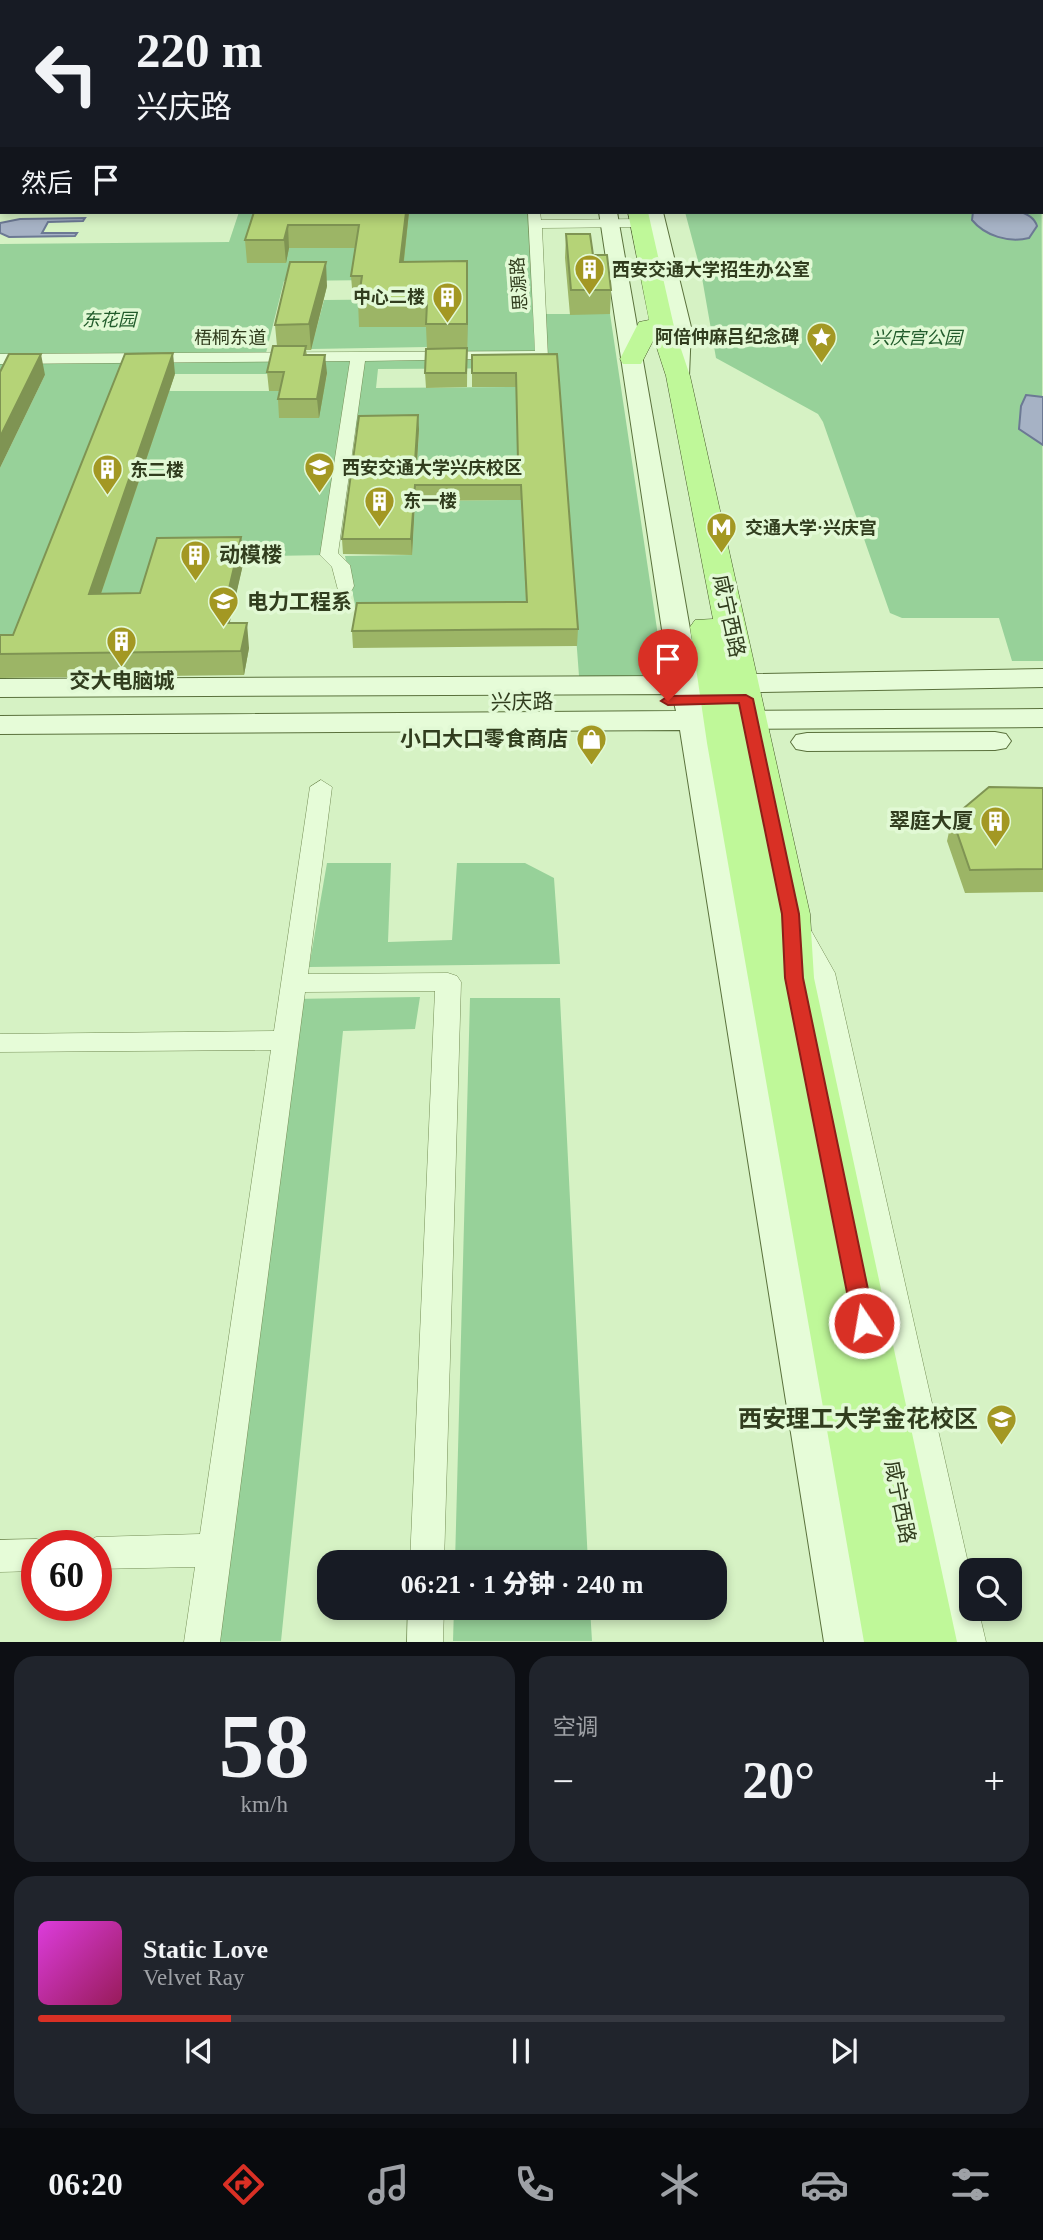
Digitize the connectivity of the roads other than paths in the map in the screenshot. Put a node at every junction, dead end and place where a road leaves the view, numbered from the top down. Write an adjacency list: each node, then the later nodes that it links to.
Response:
1 (629, 216): 2 (street); 3 (main road, 咸宁西路); 7 (street); 13 (main road, 咸宁西路)
2 (534, 218): 4 (street, 思源路)
3 (647, 327): 7 (main road); 13 (main road, 咸宁西路)
4 (543, 355): 5 (street, 梧桐东道)
5 (358, 356): 6 (street, 梧桐东道); 8 (street)
6 (0, 359)
7 (632, 359): 13 (street)
8 (345, 586)
9 (1043, 678): 13 (street)
10 (0, 688): 13 (street)
11 (1043, 696): 13 (street, 兴庆路)
12 (0, 706): 13 (street, 兴庆路)
13 (720, 712): 14 (street, 兴庆路); 15 (street, 兴庆路); 16 (street); 17 (street); 19 (main road, 咸宁西路); 31 (street); 32 (main road, 咸宁西路)
14 (1043, 718)
15 (0, 725)
16 (1043, 741)
17 (0, 746)
18 (321, 788): 20 (street)
19 (790, 914): 33 (main road, 咸宁西路); 34 (street)
20 (294, 984): 21 (street); 24 (street)
21 (286, 1040): 22 (street); 23 (street)
22 (0, 1043)
23 (215, 1550): 25 (street); 29 (street)
24 (428, 1550)
25 (112, 1553)
26 (21, 1555): 27 (street)
27 (0, 1556)
28 (426, 1620): 30 (street)
29 (202, 1642)
30 (425, 1642)
31 (851, 1642)
32 (892, 1642)
33 (928, 1642)
34 (968, 1642)

